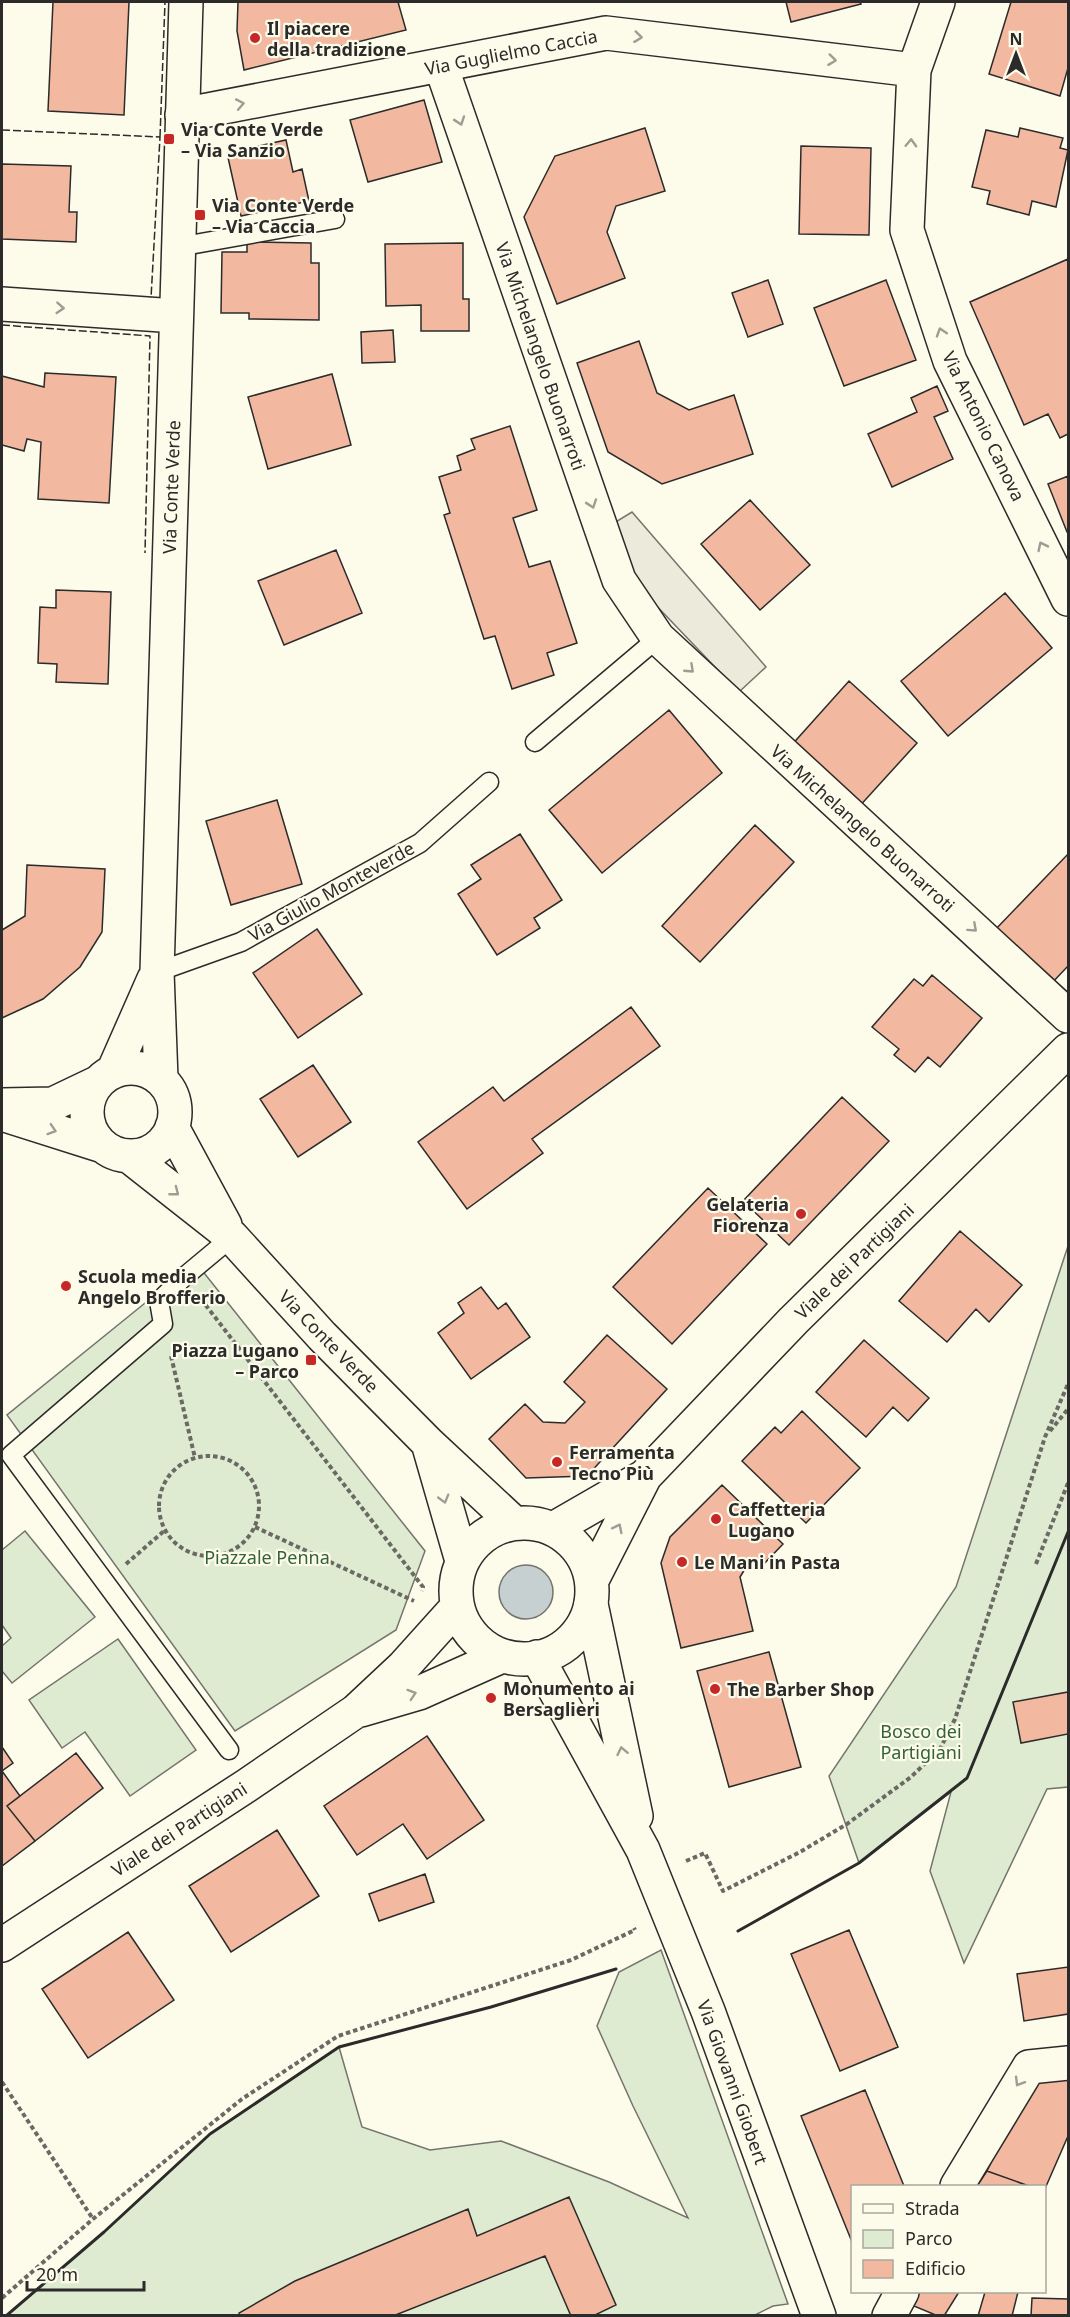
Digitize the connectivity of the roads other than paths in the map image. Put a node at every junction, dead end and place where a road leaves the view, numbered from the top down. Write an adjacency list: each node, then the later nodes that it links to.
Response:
1 (186, 2): 5 (street, Via Conte Verde)
2 (938, 2): 4 (street, Via Antonio Canova)
3 (441, 66): 4 (street, Via Guglielmo Caccia, one-way to 4); 5 (street, Via Guglielmo Caccia, one-way to 3); 11 (street, Via Michelangelo Buonarroti, one-way to 11)
4 (914, 70): 10 (street, Via Antonio Canova, one-way to 4)
5 (182, 115): 7 (street, Via Conte Verde)
6 (335, 219): 7 (lane)
7 (178, 247): 9 (street, Via Conte Verde)
8 (2, 304): 9 (street, one-way to 9)
9 (176, 316): 14 (street, Via Conte Verde)
10 (1068, 599)
11 (658, 638): 12 (lane); 15 (street, Via Michelangelo Buonarroti, one-way to 15)
12 (535, 741)
13 (489, 782): 14 (lane, Via Giulio Monteverde)
14 (157, 972): 17 (street, Via Conte Verde); 18 (street, Via Conte Verde)
15 (1068, 1016)
16 (1068, 1050): 25 (street, Viale dei Partigiani)
17 (105, 1077): 18 (street); 19 (street); 22 (street, Via Conte Verde)
18 (161, 1079): 21 (street, Via Conte Verde)
19 (2, 1105)
20 (2, 1114): 22 (street, one-way to 22)
21 (172, 1127): 22 (street); 23 (street, Via Conte Verde)
22 (116, 1151): 23 (street, Via Conte Verde, one-way to 23)
23 (232, 1237): 24 (street, Via Conte Verde); 34 (lane)
24 (428, 1443): 26 (street, Via Conte Verde); 28 (street, Via Conte Verde, one-way to 28)
25 (645, 1476): 27 (street, Viale dei Partigiani); 29 (street, Viale dei Partigiani, one-way to 25)
26 (514, 1523): 27 (street); 28 (street)
27 (553, 1529): 29 (street)
28 (462, 1561): 30 (street)
29 (592, 1592): 32 (street); 35 (street, Via Giovanni Giobert, one-way to 29)
30 (457, 1607): 31 (street); 33 (street, Viale dei Partigiani)
31 (502, 1656): 32 (street); 33 (street, Viale dei Partigiani, one-way to 31)
32 (537, 1658): 35 (street, Via Giovanni Giobert)
33 (356, 1711): 36 (street, Viale dei Partigiani)
34 (229, 1750)
35 (643, 1850): 40 (street, Via Giovanni Giobert)
36 (2, 1944)
37 (1068, 2063): 38 (street, one-way to 38)
38 (958, 2185)
39 (901, 2293): 41 (street)
40 (819, 2316)
41 (889, 2316)

